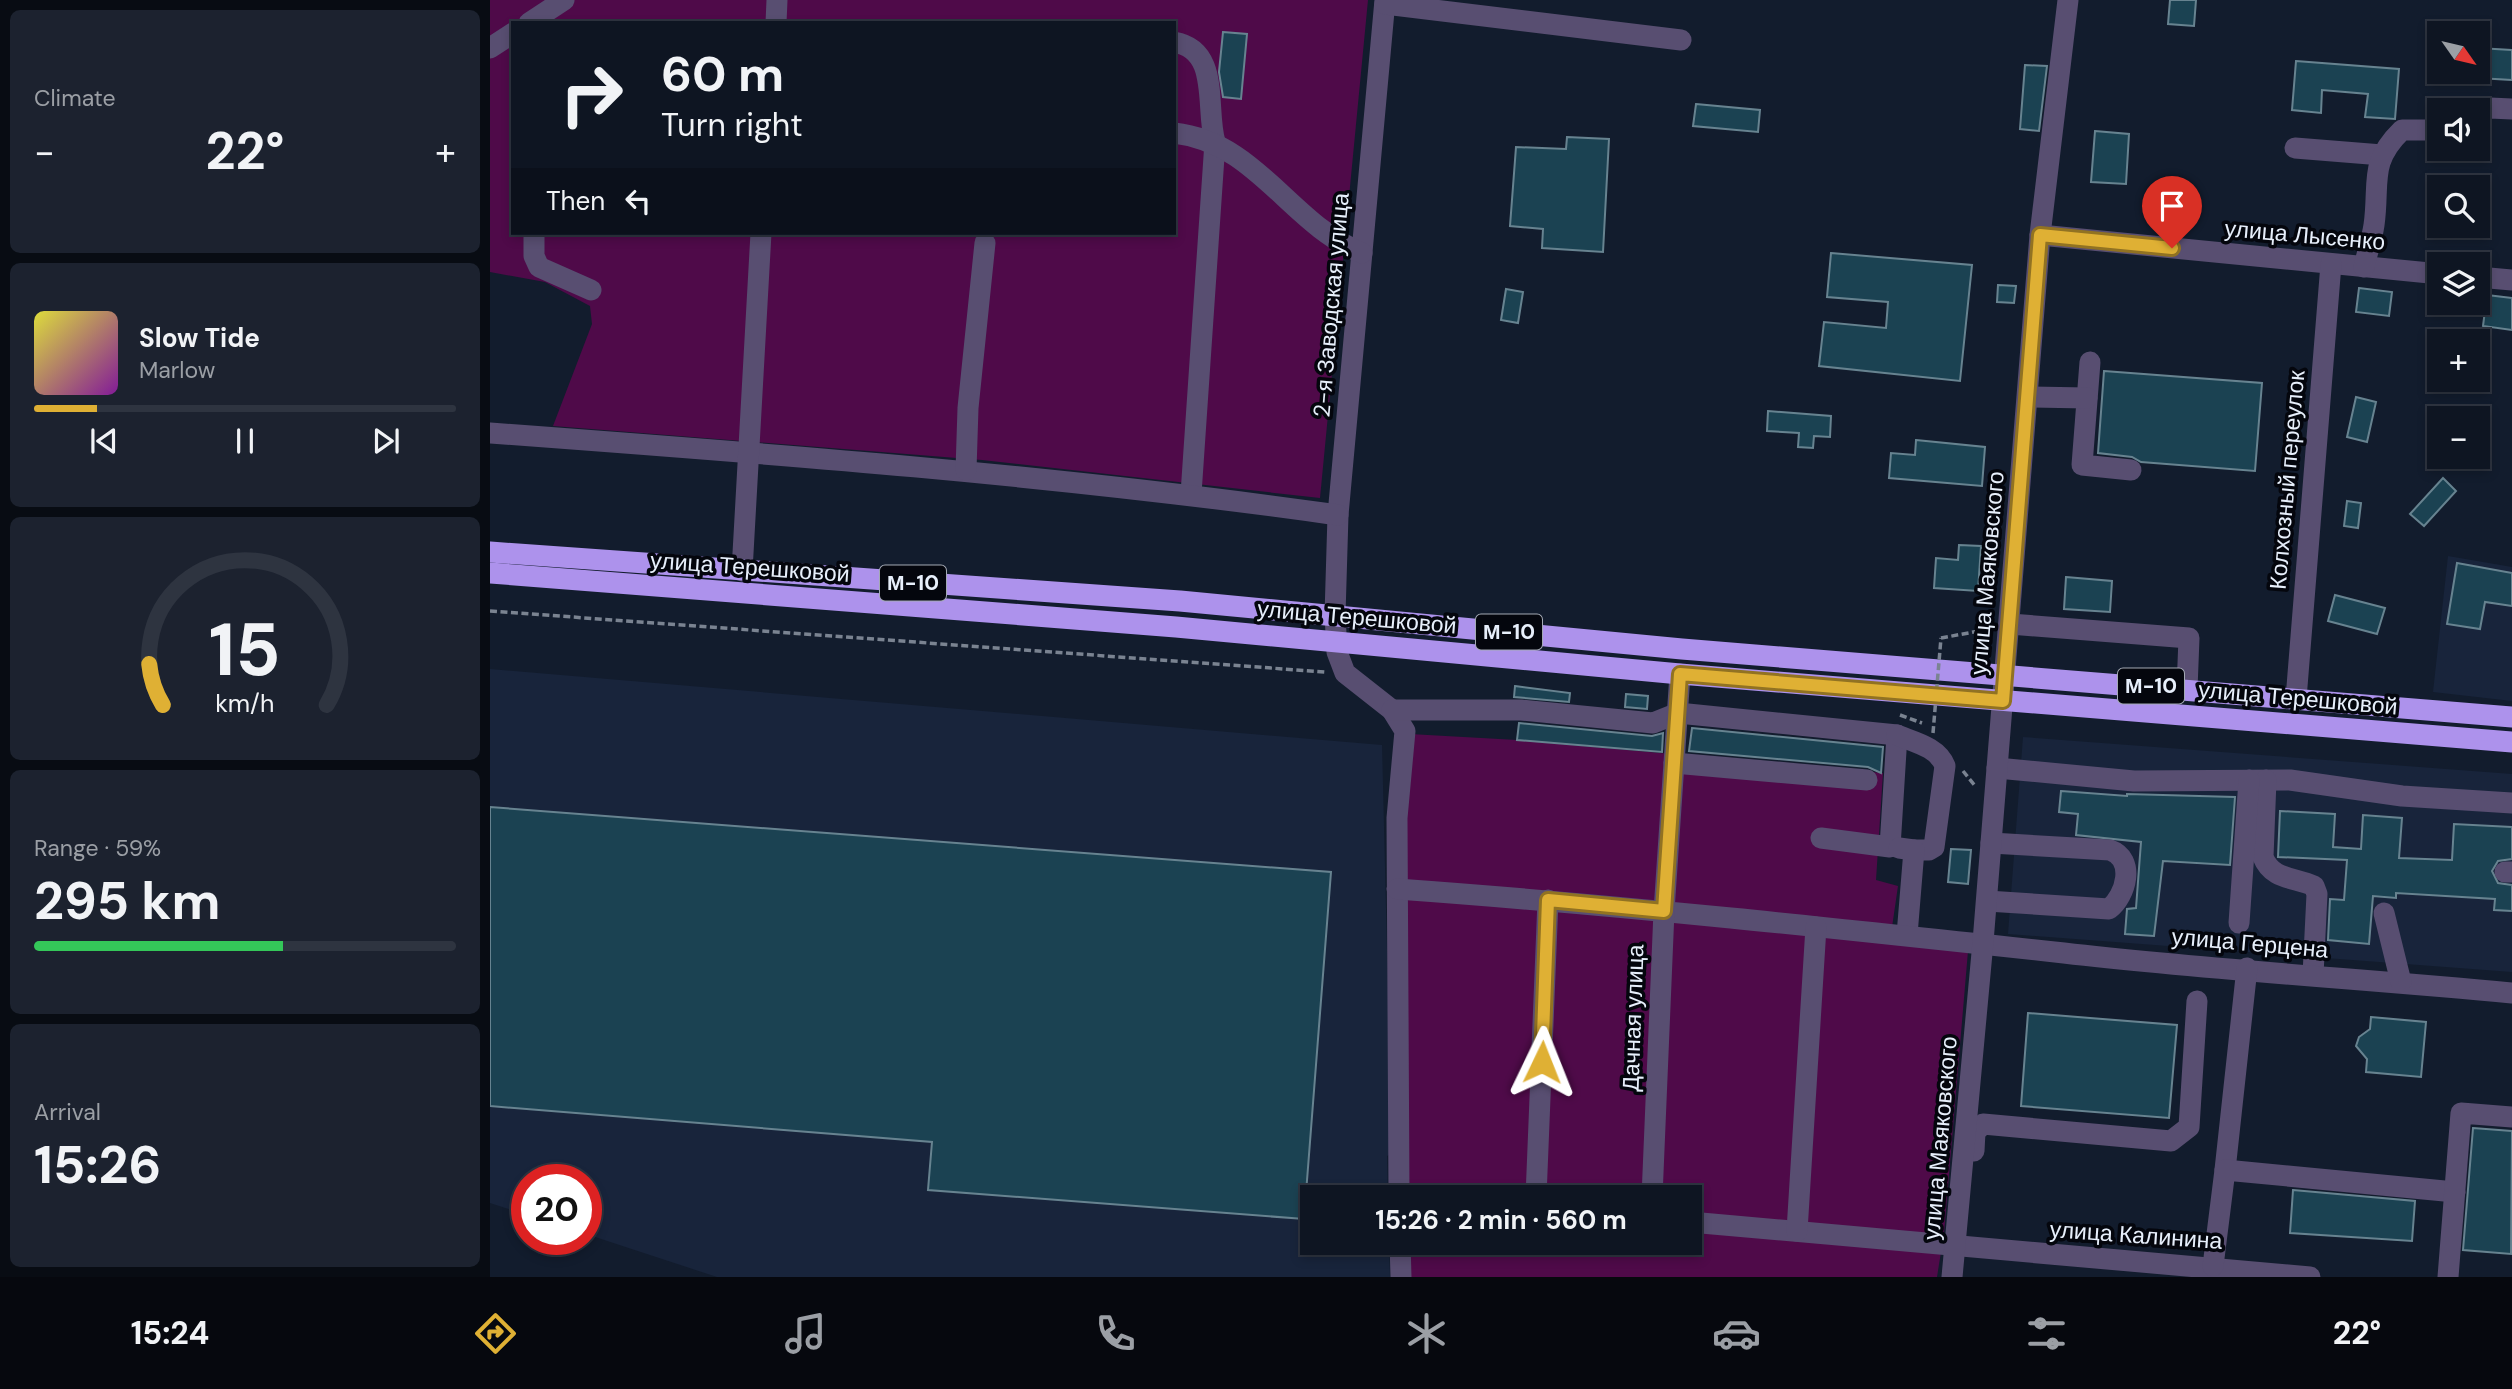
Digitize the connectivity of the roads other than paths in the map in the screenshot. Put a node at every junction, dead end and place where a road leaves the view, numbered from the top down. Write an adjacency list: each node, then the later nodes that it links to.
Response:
1 (564, 0): 5 (street)
2 (777, 0): 6 (street)
3 (2068, 0): 20 (street, улица Маяковского)
4 (1385, 2): 8 (street); 22 (street, 2-я Заводская улица)
5 (536, 21)
6 (775, 21)
7 (511, 34): 10 (street)
8 (1681, 40)
9 (1176, 43): 15 (street)
10 (490, 48)
11 (2490, 108): 12 (street)
12 (2512, 109)
13 (2427, 130): 17 (street)
14 (1176, 134): 15 (street)
15 (1215, 142): 22 (street); 36 (street)
16 (2295, 148): 17 (street)
17 (2382, 155): 24 (street)
18 (534, 235): 28 (street)
19 (761, 235): 33 (street)
20 (2040, 235): 23 (street, улица Лысенко); 30 (street, улица Маяковского)
21 (985, 243): 34 (street)
22 (1362, 253): 37 (street, 2-я Заводская улица)
23 (2331, 264): 24 (street, улица Лысенко); 47 (street, Колхозный переулок)
24 (2364, 267): 25 (street, улица Лысенко)
25 (2427, 273)
26 (2490, 278): 27 (street)
27 (2512, 280)
28 (591, 290)
29 (2090, 362): 31 (street)
30 (2028, 397): 31 (street); 42 (street, улица Маяковского)
31 (2087, 398): 35 (street)
32 (490, 433): 33 (street)
33 (747, 452): 34 (street); 39 (street)
34 (966, 470): 36 (street)
35 (2131, 470)
36 (1191, 494): 37 (street)
37 (1338, 516): 41 (street, 2-я Заводская улица)
38 (490, 552): 39 (highway, улица Терешковой / М-10)
39 (742, 571): 41 (highway, улица Терешковой / М-10)
40 (490, 573): 43 (highway, улица Терешковой / М-10)
41 (1335, 615): 43 (street, 2-я Заводская улица); 45 (highway, улица Терешковой / М-10)
42 (2010, 625): 45 (street, улица Маяковского); 46 (street)
43 (1337, 642): 44 (highway, улица Терешковой / М-10); 49 (street, 2-я Заводская улица)
44 (1680, 674): 48 (highway, улица Терешковой / М-10); 50 (street, Дачная улица)
45 (2006, 674): 46 (highway, улица Терешковой / М-10); 48 (street, улица Маяковского)
46 (2187, 689): 47 (highway, улица Терешковой / М-10)
47 (2296, 699): 51 (highway, улица Терешковой / М-10)
48 (2003, 701): 53 (highway, улица Терешковой / М-10); 55 (street, улица Маяковского)
49 (1392, 710): 50 (street); 63 (street)
50 (1678, 713): 52 (street); 54 (street, Дачная улица)
51 (2512, 717)
52 (1897, 735): 61 (street); 62 (street)
53 (2512, 742)
54 (1674, 763): 56 (street); 66 (street, Дачная улица)
55 (1997, 768): 57 (street); 60 (street, улица Маяковского)
56 (1867, 780)
57 (2258, 780): 58 (street); 68 (street); 73 (street)
58 (2512, 803)
59 (1821, 838): 61 (street)
60 (1991, 843): 65 (street, улица Маяковского); 65 (street)
61 (1890, 847): 62 (street)
62 (1914, 850): 70 (street)
63 (1397, 889): 64 (street, улица Герцена); 79 (street)
64 (1548, 900): 66 (street, улица Герцена); 80 (street)
65 (1987, 901): 71 (street, улица Маяковского)
66 (1664, 911): 69 (street, улица Герцена); 81 (street, Дачная улица)
67 (2384, 914): 74 (street)
68 (2239, 923)
69 (1816, 927): 70 (street, улица Герцена); 85 (street)
70 (1907, 935): 71 (street, улица Герцена)
71 (1983, 942): 72 (street, улица Герцена); 83 (street, улица Маяковского)
72 (2247, 968): 73 (street, улица Герцена); 78 (street)
73 (2313, 975): 74 (street, улица Герцена)
74 (2401, 982): 75 (street, улица Герцена)
75 (2512, 992)
76 (2197, 1001): 83 (street)
77 (2512, 1117): 82 (street)
78 (2225, 1170): 82 (street); 88 (street)
79 (1399, 1185)
80 (1536, 1185)
81 (1653, 1185)
82 (2455, 1192): 92 (street)
83 (1959, 1220): 86 (street, улица Маяковского)
84 (1702, 1223): 85 (street, улица Калинина)
85 (1797, 1231): 86 (street, улица Калинина)
86 (1957, 1248): 88 (street, улица Калинина); 90 (street, улица Маяковского)
87 (1400, 1255): 89 (street)
88 (2213, 1266): 91 (street, улица Калинина)
89 (1401, 1277)
90 (1952, 1277)
91 (2310, 1277)
92 (2448, 1277)

